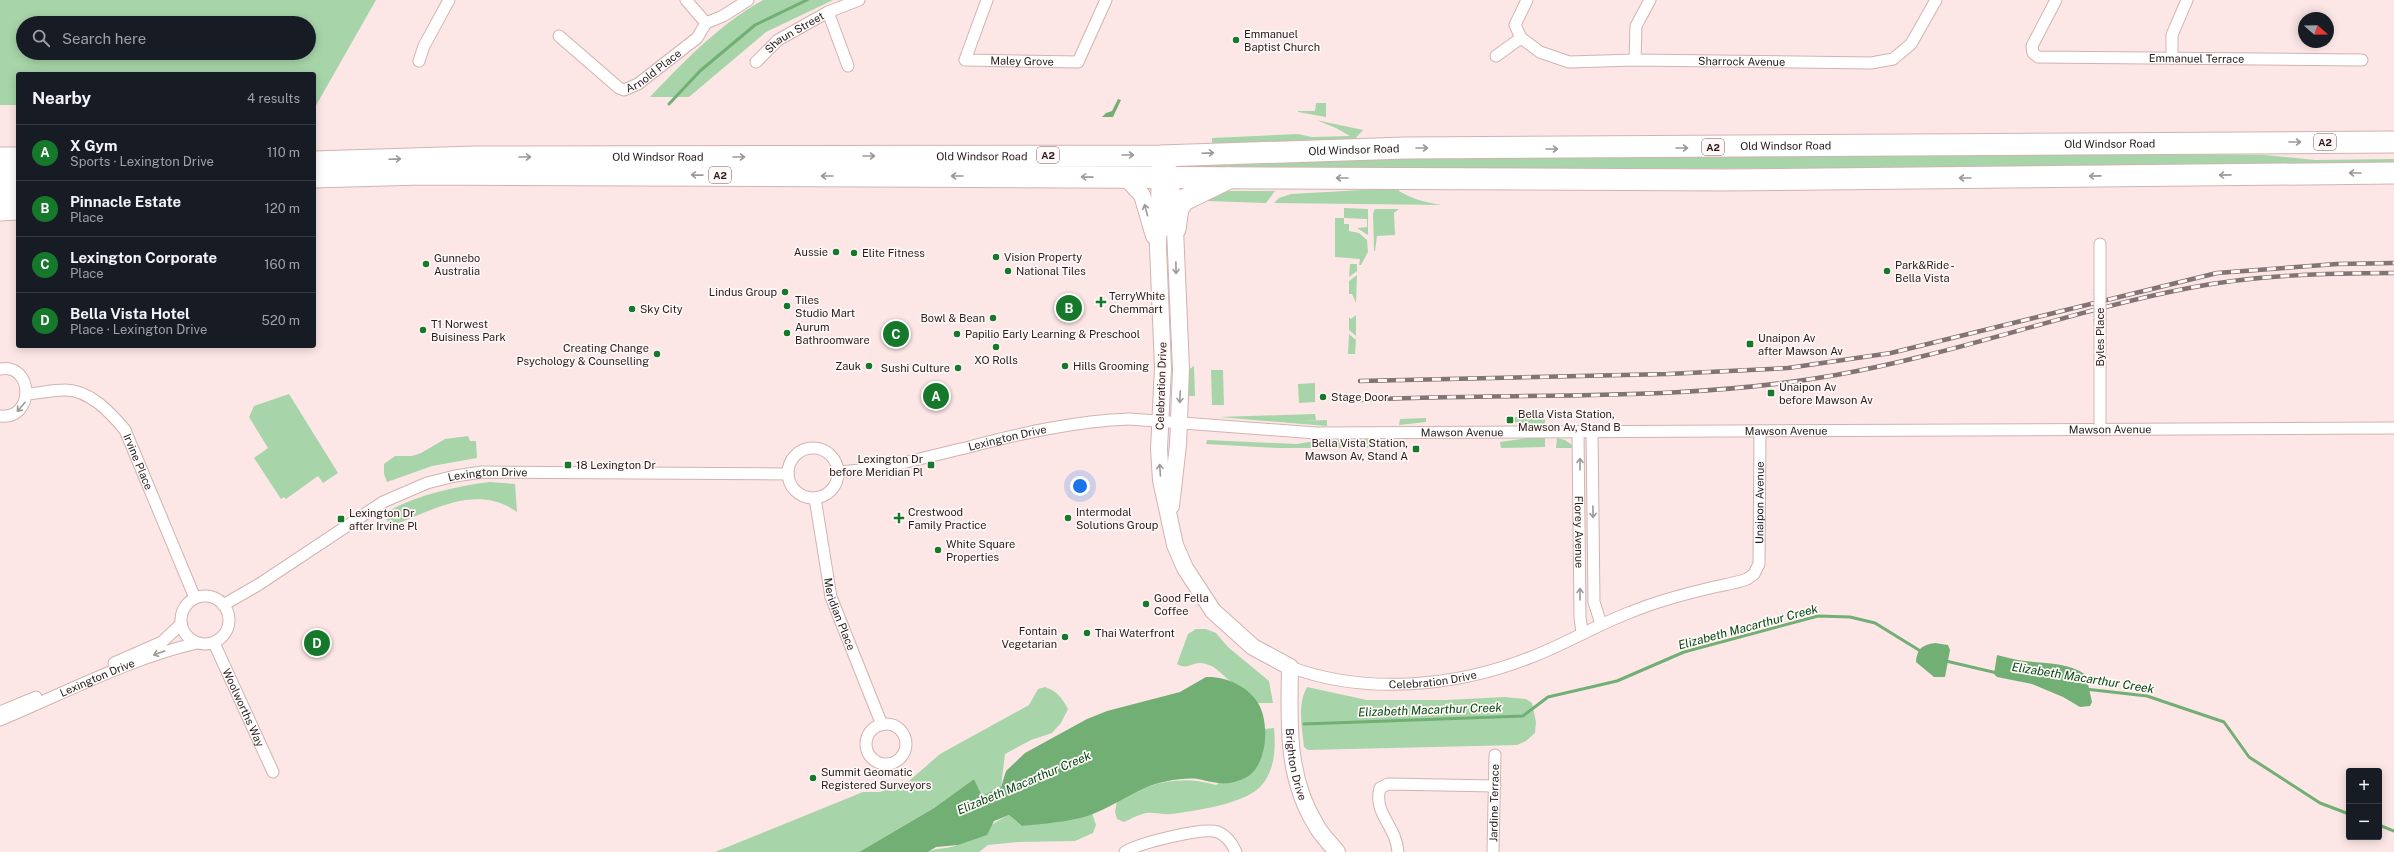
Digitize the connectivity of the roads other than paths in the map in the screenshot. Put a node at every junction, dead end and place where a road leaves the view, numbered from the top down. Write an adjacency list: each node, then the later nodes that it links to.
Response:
1 (449, 0): 20 (street)
2 (686, 0): 13 (street)
3 (748, 0): 13 (street)
4 (859, 0): 12 (street, Shaun Street)
5 (987, 0): 6 (street, Maley Grove)
6 (1106, 0)
7 (1527, 0): 15 (street)
8 (1650, 0): 18 (street)
9 (1936, 0): 18 (street, Sharrock Avenue)
10 (2056, 0): 17 (street, Emmanuel Terrace)
11 (2187, 0): 17 (street)
12 (828, 12): 21 (street, Shaun Street); 22 (street)
13 (706, 23): 14 (street, Arnold Place)
14 (559, 36)
15 (1521, 38): 16 (street); 18 (street, Sharrock Avenue)
16 (1496, 56)
17 (2172, 58): 19 (street, Emmanuel Terrace)
18 (1634, 60)
19 (2362, 60)
20 (419, 61)
21 (756, 62)
22 (848, 66)
23 (2394, 142): 25 (highway, Old Windsor Road / A2, one-way to 23)
24 (316, 152): 29 (highway)
25 (1165, 155): 29 (highway, Old Windsor Road / A2, one-way to 25); 34 (street)
26 (0, 158): 27 (highway)
27 (16, 158)
28 (316, 162): 29 (highway, Old Windsor Road / A2)
29 (378, 167): 33 (highway, Old Windsor Road / A2); 36 (highway, Old Windsor Road / A2, one-way to 29); 37 (highway)
30 (2394, 173): 35 (highway, Old Windsor Road / A2, one-way to 35)
31 (16, 176): 32 (highway)
32 (0, 177)
33 (316, 177)
34 (1165, 177): 35 (highway, Old Windsor Road / A2); 36 (highway, Old Windsor Road / A2); 42 (street, Celebration Drive); 44 (street, Celebration Drive)
35 (1231, 177): 42 (highway)
36 (1126, 178): 44 (street, one-way to 36)
37 (316, 182)
38 (16, 191): 39 (highway)
39 (0, 192)
40 (16, 209): 41 (highway)
41 (0, 210)
42 (1175, 229): 49 (street, Celebration Drive, one-way to 49)
43 (2100, 244): 51 (street, Byles Place, bridge)
44 (1158, 247): 48 (street, Celebration Drive)
45 (0, 369): 46 (street)
46 (27, 394): 47 (street, one-way to 47); 60 (street, Irvine Place)
47 (0, 416)
48 (1160, 422): 49 (street, Lexington Drive); 55 (street, Lexington Drive); 58 (street, Celebration Drive, one-way to 48)
49 (1179, 424): 54 (street, Mawson Avenue); 58 (street, Celebration Drive)
50 (2394, 428): 51 (street, Mawson Avenue)
51 (2100, 429): 53 (street, Mawson Avenue)
52 (1592, 431): 53 (street, Mawson Avenue); 54 (street, Mawson Avenue); 63 (street, Florey Avenue, one-way to 63)
53 (1760, 431): 59 (street, Unaipon Avenue)
54 (1578, 432): 64 (street, Florey Avenue, one-way to 54)
55 (838, 472): 56 (street); 57 (street)
56 (788, 474): 57 (street); 61 (street, Lexington Drive)
57 (815, 498): 70 (street, Meridian Place)
58 (1170, 522): 67 (street, Celebration Drive)
59 (1754, 574): 63 (street, Celebration Drive)
60 (195, 598): 61 (street); 62 (street)
61 (223, 605): 66 (street)
62 (181, 624): 65 (street); 68 (street, Lexington Drive)
63 (1601, 624): 64 (street, Celebration Drive)
64 (1582, 633): 67 (street, Celebration Drive)
65 (197, 643): 66 (street); 69 (street, Lexington Drive, one-way to 69)
66 (214, 643): 72 (street, Woolworths Way)
67 (1290, 667): 76 (street, Brighton Drive)
68 (0, 712)
69 (0, 720)
70 (882, 725)
71 (1495, 755): 73 (street, Jardine Terrace)
72 (273, 772)
73 (1495, 786): 77 (street); 78 (street, Jardine Terrace)
74 (1125, 852): 75 (street)
75 (1236, 852)
76 (1337, 852)
77 (1398, 852)
78 (1493, 852)

